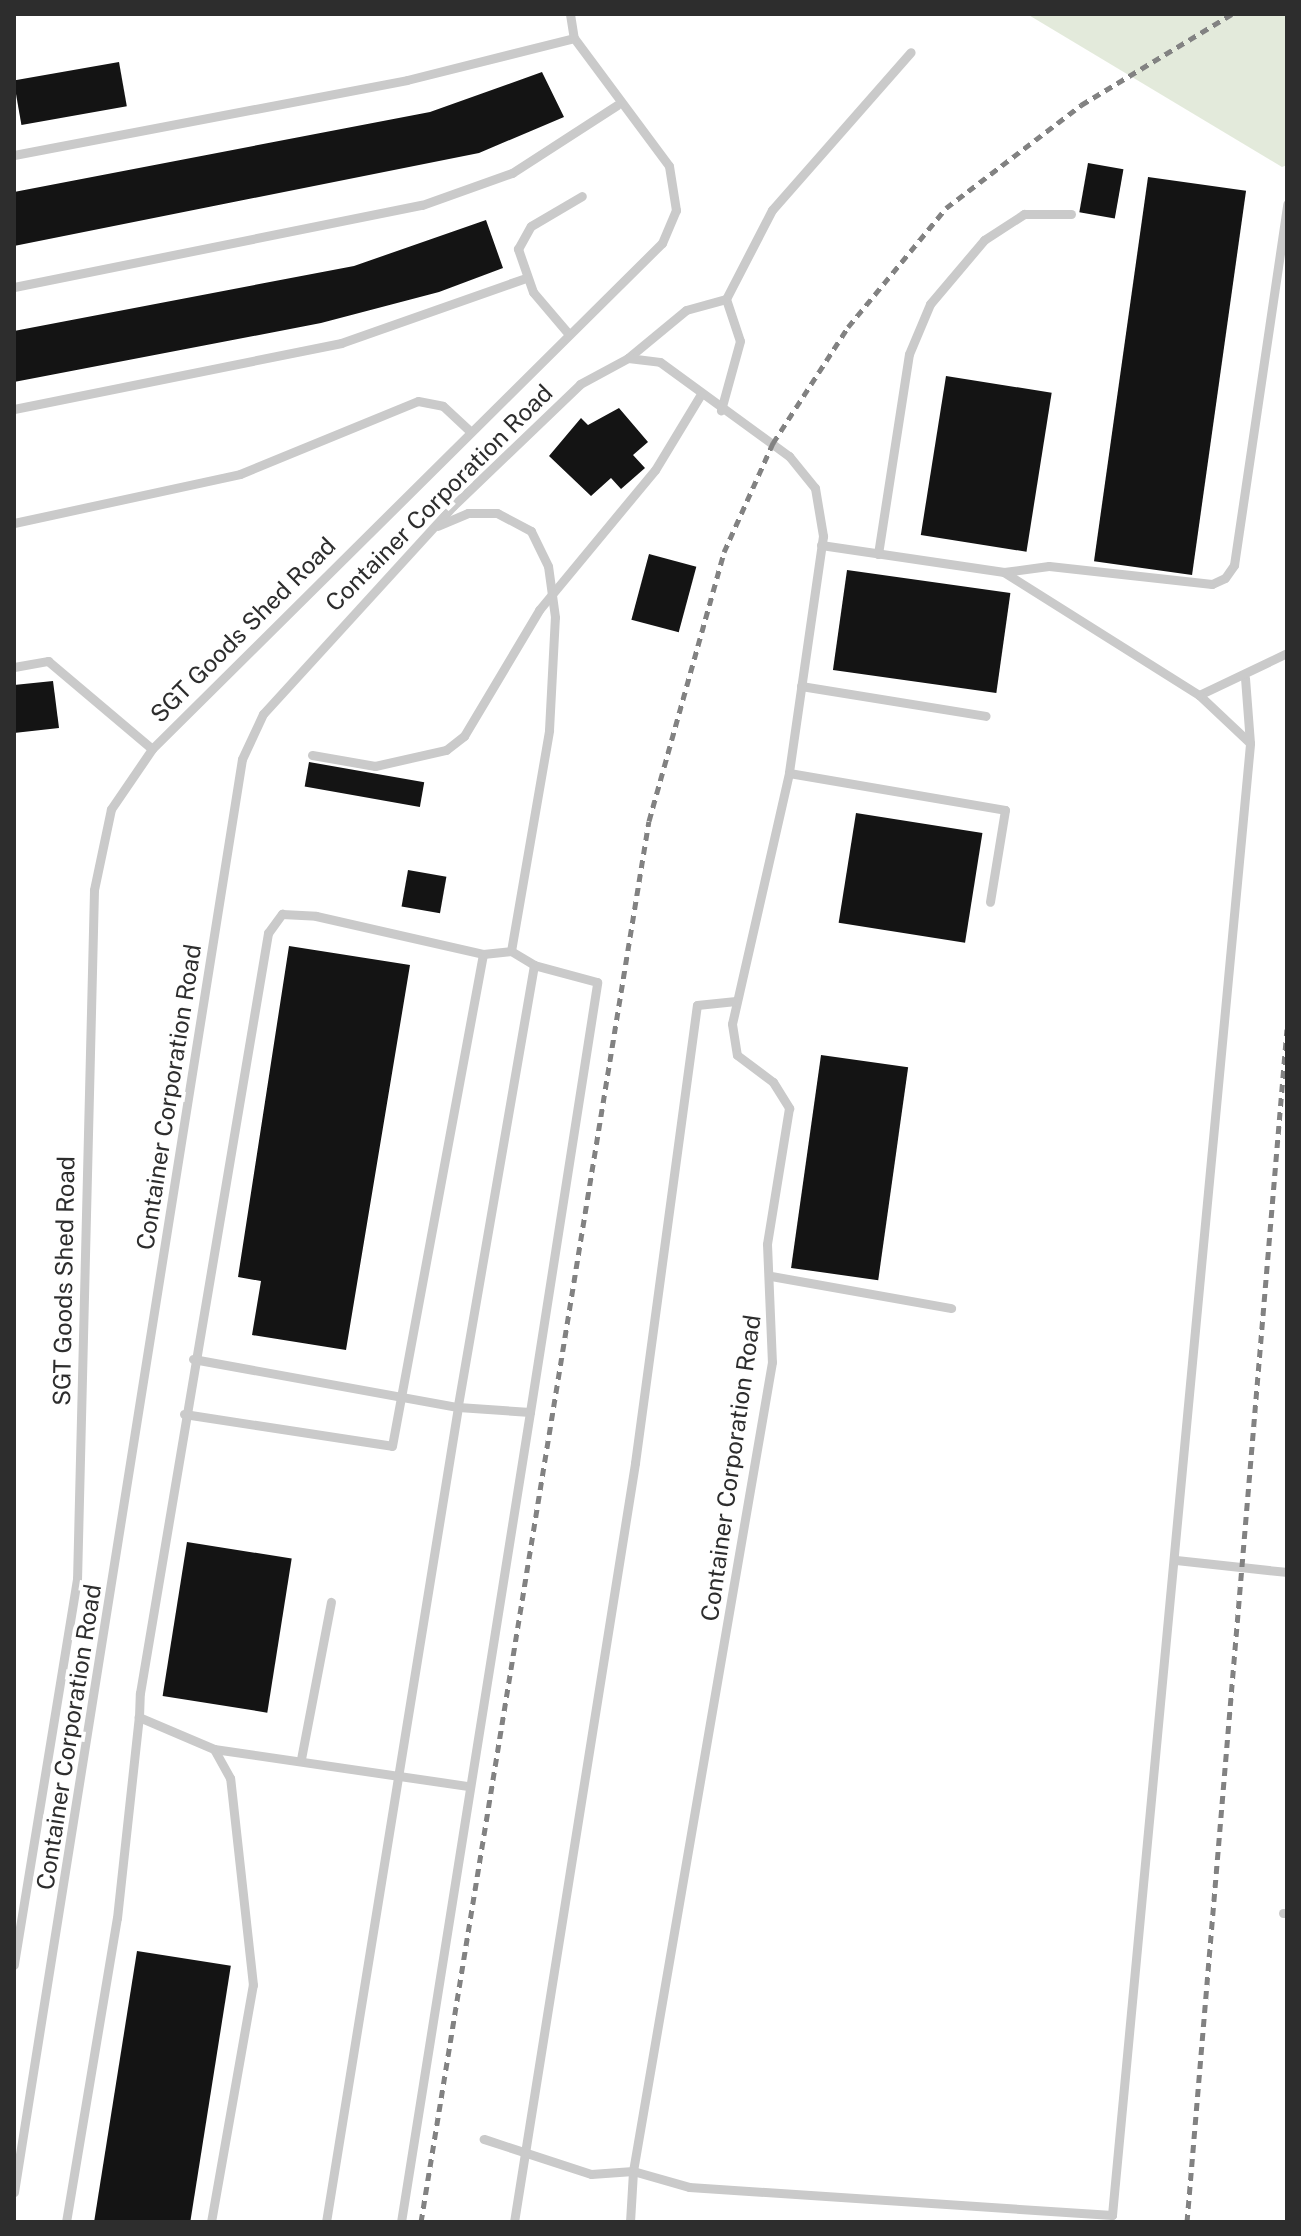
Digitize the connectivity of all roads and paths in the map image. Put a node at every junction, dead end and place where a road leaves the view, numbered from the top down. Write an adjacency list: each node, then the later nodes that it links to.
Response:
1 (570, 14): 2 (lane)
2 (574, 38): 4 (lane, SGT Goods Shed Road); 5 (lane)
3 (911, 52): 11 (lane)
4 (617, 105): 10 (lane); 12 (lane, SGT Goods Shed Road)
5 (14, 155)
6 (582, 196): 9 (lane)
7 (1287, 204): 22 (lane)
8 (1071, 214): 21 (lane)
9 (526, 278): 12 (lane); 15 (lane)
10 (14, 287)
11 (726, 299): 13 (lane); 16 (lane)
12 (567, 332): 17 (lane, SGT Goods Shed Road)
13 (628, 358): 14 (lane, Container Corporation Road); 19 (lane, Container Corporation Road)
14 (701, 394): 16 (lane, Container Corporation Road); 23 (lane)
15 (14, 409)
16 (721, 410): 20 (lane, Container Corporation Road)
17 (469, 430): 18 (lane); 31 (lane, SGT Goods Shed Road)
18 (14, 523)
19 (432, 529): 23 (lane); 58 (lane, Container Corporation Road)
20 (821, 545): 21 (lane); 27 (lane, Container Corporation Road)
21 (878, 554): 22 (lane)
22 (1004, 572): 28 (lane)
23 (553, 600): 32 (lane); 35 (lane)
24 (1287, 653): 26 (lane)
25 (14, 667): 31 (lane)
26 (1245, 678): 28 (lane); 30 (lane)
27 (801, 686): 29 (lane); 33 (lane, Container Corporation Road)
28 (1199, 695): 30 (lane)
29 (986, 716)
30 (1250, 743): 46 (lane)
31 (152, 749): 54 (lane, SGT Goods Shed Road)
32 (312, 755)
33 (789, 773): 34 (lane); 38 (lane, Container Corporation Road)
34 (990, 902)
35 (511, 951): 36 (lane); 37 (lane)
36 (483, 954): 41 (lane); 42 (lane)
37 (534, 965): 43 (lane); 44 (lane)
38 (736, 1001): 39 (lane, Container Corporation Road); 56 (lane)
39 (771, 1276): 40 (lane); 57 (lane, Container Corporation Road)
40 (951, 1308)
41 (193, 1359): 42 (lane); 45 (lane)
42 (405, 1399): 43 (lane); 45 (lane)
43 (458, 1407): 44 (lane); 52 (lane)
44 (530, 1412): 53 (lane)
45 (184, 1414): 49 (lane)
46 (1176, 1560): 47 (lane); 59 (lane)
47 (1287, 1572)
48 (331, 1602): 51 (lane)
49 (139, 1717): 50 (lane); 60 (lane)
50 (214, 1749): 51 (lane); 61 (lane)
51 (301, 1759): 52 (lane)
52 (399, 1774): 53 (lane); 62 (lane)
53 (468, 1786): 63 (lane)
54 (14, 1965)
55 (484, 2139): 56 (lane)
56 (525, 2148): 57 (lane); 64 (lane)
57 (633, 2171): 59 (lane); 65 (lane, Container Corporation Road)
58 (14, 2192)
59 (1112, 2218)
60 (66, 2222)
61 (211, 2222)
62 (326, 2222)
63 (401, 2222)
64 (514, 2222)
65 (630, 2222)

